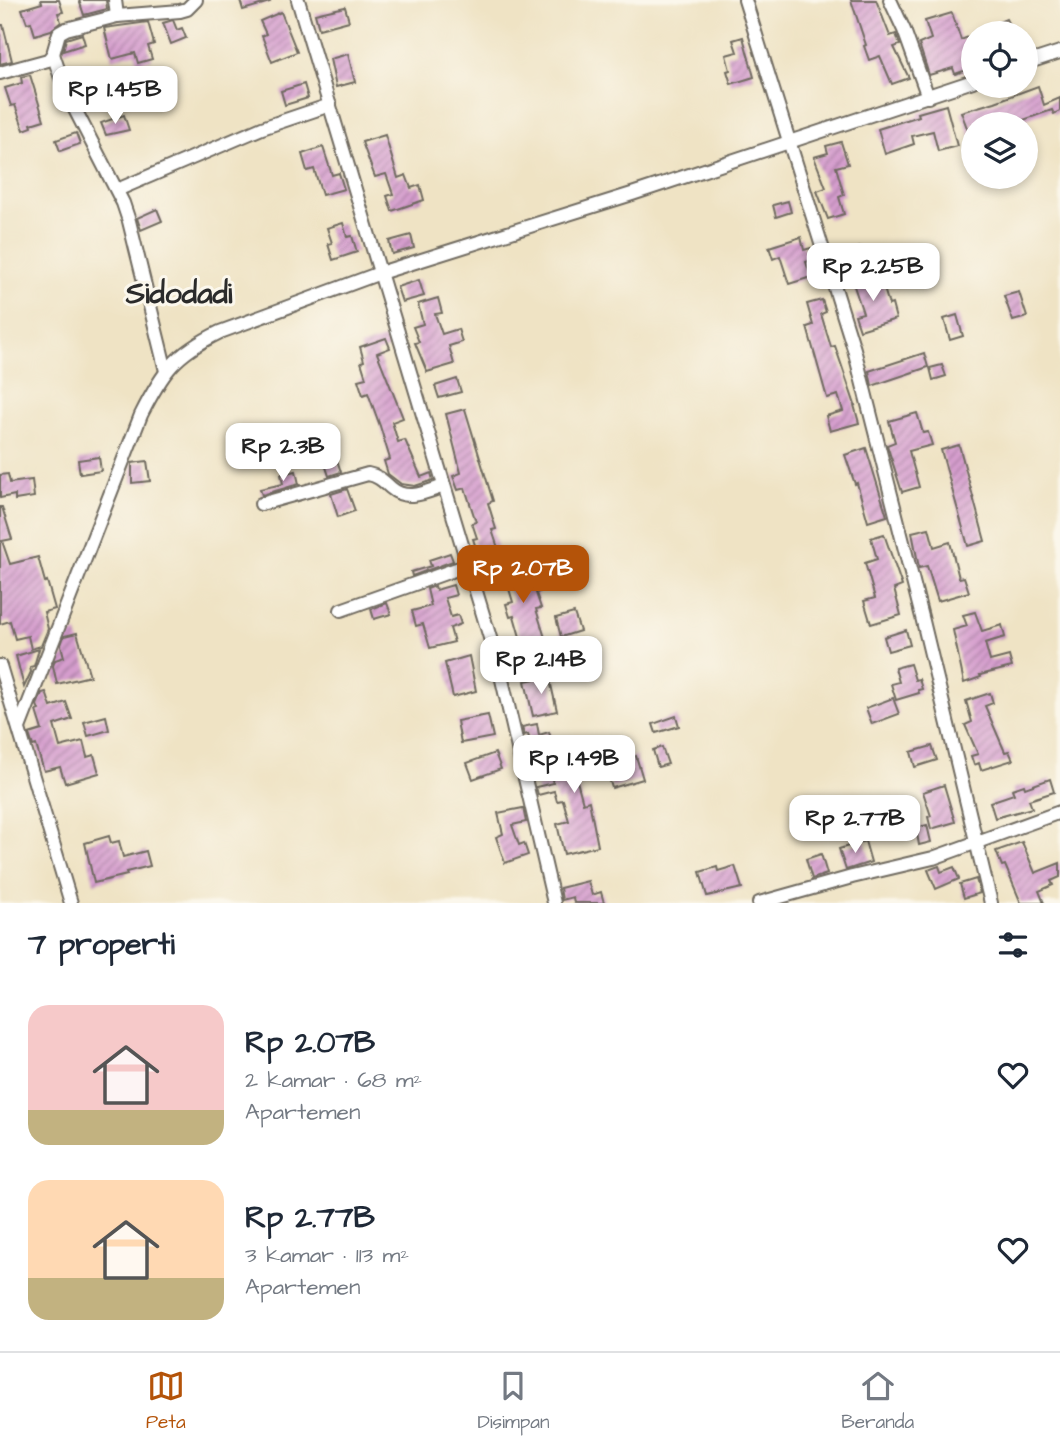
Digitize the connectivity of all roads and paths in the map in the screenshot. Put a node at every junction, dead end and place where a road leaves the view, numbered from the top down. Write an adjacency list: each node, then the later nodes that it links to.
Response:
1 (115, 0): 6 (street)
2 (196, 0): 6 (street)
3 (298, 0): 13 (street)
4 (745, 0): 14 (street)
5 (890, 0): 12 (street)
6 (117, 16): 8 (street)
7 (1060, 52): 9 (street)
8 (53, 54): 10 (street); 15 (street)
9 (1038, 59)
10 (0, 73)
11 (961, 85): 12 (street)
12 (928, 97): 14 (street)
13 (330, 106): 15 (street); 16 (street)
14 (790, 142): 16 (street); 25 (street)
15 (117, 190): 17 (street)
16 (380, 273): 17 (street); 18 (street)
17 (166, 371): 23 (street)
18 (444, 486): 19 (street); 20 (street)
19 (261, 504)
20 (468, 565): 21 (street); 27 (street)
21 (341, 610)
22 (0, 666): 23 (street)
23 (19, 728): 26 (street)
24 (1060, 812): 25 (street)
25 (975, 844): 28 (street); 29 (street)
26 (71, 903)
27 (554, 903)
28 (759, 903)
29 (991, 903)

